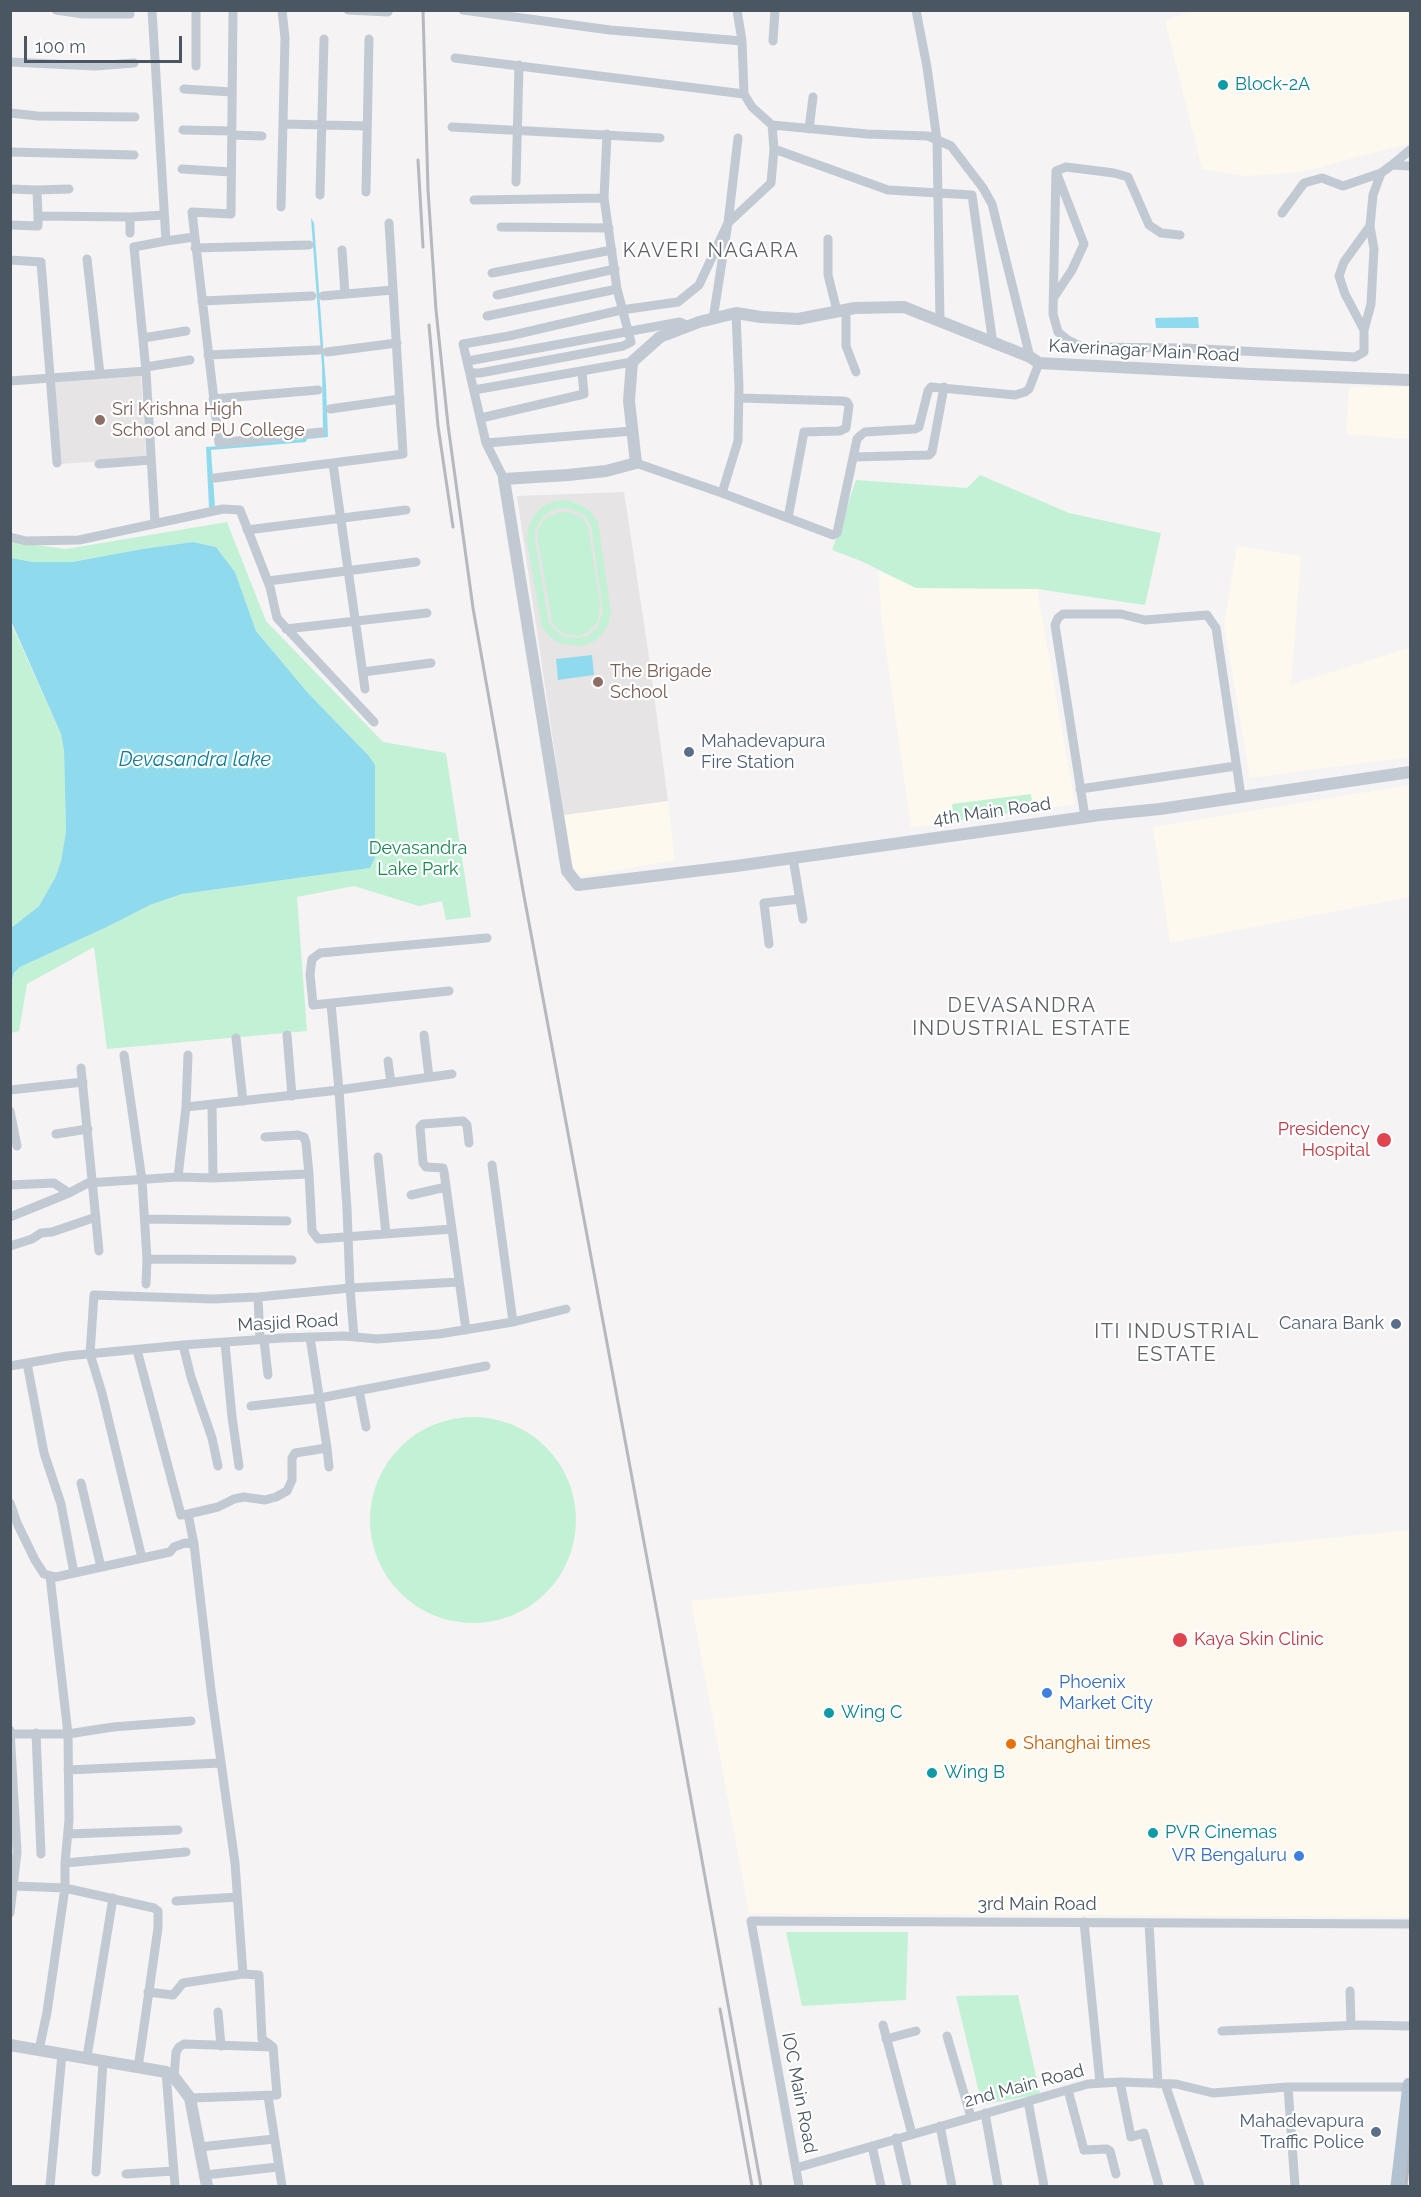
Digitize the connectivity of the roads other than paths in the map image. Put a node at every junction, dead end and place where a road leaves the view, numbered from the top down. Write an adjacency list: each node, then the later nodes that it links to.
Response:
1 (56, 10): 12 (street)
2 (152, 10): 63 (street)
3 (196, 10): 21 (street)
4 (233, 10): 23 (street)
5 (282, 10): 28 (street)
6 (348, 10): 11 (street)
7 (463, 10): 15 (street)
8 (737, 10): 15 (street)
9 (775, 10): 16 (street)
10 (916, 10): 41 (street)
11 (388, 12)
12 (130, 14)
13 (324, 39): 29 (street)
14 (369, 39): 30 (street)
15 (742, 41): 24 (street)
16 (773, 41)
17 (455, 58): 20 (street)
18 (10, 62): 19 (street)
19 (134, 63)
20 (519, 65): 24 (street); 33 (street)
21 (196, 66)
22 (184, 89): 23 (street)
23 (232, 92): 36 (street)
24 (744, 94): 31 (street)
25 (813, 97): 34 (street)
26 (10, 113): 27 (street)
27 (135, 117)
28 (283, 124): 29 (street); 61 (street)
29 (322, 125): 30 (street); 58 (street)
30 (367, 126): 56 (street)
31 (772, 126): 34 (street); 42 (street)
32 (452, 127): 33 (street)
33 (517, 129): 37 (street); 52 (street)
34 (809, 129): 41 (street)
35 (183, 130): 36 (street)
36 (232, 133): 38 (street); 50 (street)
37 (607, 134): 39 (street); 59 (street)
38 (262, 136)
39 (660, 138)
40 (738, 138): 67 (street)
41 (937, 140): 57 (street); 111 (street)
42 (774, 149): 57 (street); 67 (street)
43 (1410, 150): 46 (street)
44 (10, 152): 45 (street)
45 (134, 155)
46 (1392, 165): 47 (street); 51 (street)
47 (1410, 166)
48 (182, 169): 50 (street)
49 (1056, 171): 73 (street); 91 (street); 91 (street)
50 (231, 172): 74 (street)
51 (1381, 173): 62 (street); 69 (street)
52 (516, 182)
53 (10, 189): 55 (street)
54 (69, 189): 55 (street)
55 (37, 190): 64 (street)
56 (366, 192)
57 (938, 193): 99 (street); 107 (street)
58 (320, 195)
59 (604, 198): 60 (street); 71 (street)
60 (474, 200)
61 (281, 207)
62 (1282, 213)
63 (164, 215): 65 (street); 76 (street)
64 (38, 216): 65 (street); 68 (street)
65 (130, 217): 72 (street)
66 (389, 222): 86 (street)
67 (728, 223): 93 (street); 98 (street)
68 (10, 225)
69 (1370, 225): 102 (street); 102 (street)
70 (501, 227): 71 (street)
71 (609, 228): 80 (street)
72 (130, 233)
73 (1180, 235)
74 (194, 237): 76 (street); 78 (street)
75 (828, 238): 95 (street)
76 (166, 241): 105 (street)
77 (309, 245): 78 (street)
78 (195, 248): 92 (street)
79 (342, 250): 87 (street)
80 (612, 250): 83 (street); 84 (street)
81 (87, 259): 119 (street)
82 (10, 260): 120 (street)
83 (615, 269): 85 (street); 88 (street)
84 (492, 273)
85 (617, 289): 94 (street); 97 (street)
86 (393, 290): 87 (street); 106 (street)
87 (345, 294): 90 (street)
88 (496, 295)
89 (312, 296): 92 (street)
90 (323, 296)
91 (1053, 298): 102 (street)
92 (202, 300): 109 (street)
93 (678, 302): 94 (street); 100 (street)
94 (621, 310): 101 (street); 104 (street)
95 (841, 310): 96 (street, Kaverinagar Main Road); 99 (street, Kaverinagar Main Road); 117 (street)
96 (736, 314): 98 (street, Kaverinagar Main Road); 126 (street)
97 (487, 316)
98 (713, 319): 100 (street, Kaverinagar Main Road)
99 (940, 322): 107 (street, Kaverinagar Main Road)
100 (684, 324): 101 (street); 113 (street, Kaverinagar Main Road)
101 (629, 330): 108 (street); 114 (street)
102 (1364, 330)
103 (186, 331): 105 (street)
104 (508, 336): 108 (street); 112 (street)
105 (143, 338): 115 (street)
106 (396, 343): 109 (street); 128 (street)
107 (993, 344): 111 (street, Kaverinagar Main Road)
108 (510, 353): 112 (street); 114 (street)
109 (208, 355): 127 (street)
110 (190, 360): 115 (street)
111 (1035, 360): 121 (street, Kaverinagar Main Road); 123 (street)
112 (468, 361): 118 (street)
113 (632, 362): 116 (street); 131 (street)
114 (512, 367): 118 (street)
115 (146, 369): 119 (street); 135 (street)
116 (582, 371): 125 (street); 130 (street)
117 (856, 372)
118 (471, 373): 125 (street)
119 (100, 374): 120 (street)
120 (50, 378): 122 (street); 136 (street)
121 (1410, 380)
122 (10, 381)
123 (944, 387): 134 (street); 134 (street)
124 (318, 390): 127 (street)
125 (474, 390): 130 (street)
126 (739, 398): 142 (street); 145 (street)
127 (213, 399): 132 (street)
128 (400, 399): 129 (street); 139 (street)
129 (330, 409)
130 (481, 418): 133 (street)
131 (632, 431): 133 (street); 137 (street)
132 (321, 432)
133 (486, 442): 141 (street)
134 (853, 458): 145 (street)
135 (150, 460): 138 (street); 146 (street)
136 (57, 463)
137 (636, 463): 141 (street); 142 (street)
138 (99, 464)
139 (333, 464): 140 (street); 144 (street)
140 (215, 478)
141 (504, 479): 164 (street, 4th Main Road)
142 (722, 493): 145 (street)
143 (406, 510): 144 (street)
144 (341, 519): 147 (street); 150 (street)
145 (788, 519)
146 (155, 524): 147 (street); 148 (street)
147 (247, 530): 151 (street)
148 (10, 537)
149 (416, 561): 150 (street)
150 (348, 570): 151 (street); 153 (street)
151 (268, 581): 154 (street)
152 (427, 613): 153 (street)
153 (356, 621): 154 (street); 156 (street)
154 (286, 629): 158 (street)
155 (431, 663): 156 (street)
156 (363, 672): 157 (street)
157 (365, 689)
158 (374, 722)
159 (1236, 766): 161 (street); 161 (street); 162 (street)
160 (1410, 772): 162 (street, 4th Main Road)
161 (1080, 789): 163 (street)
162 (1241, 796): 163 (street, 4th Main Road)
163 (1084, 817): 164 (street, 4th Main Road)
164 (793, 858): 165 (street)
165 (800, 899): 166 (street); 168 (street)
166 (803, 919)
167 (486, 938): 170 (street)
168 (768, 944)
169 (449, 991): 170 (street)
170 (331, 1004): 183 (street)
171 (287, 1035): 184 (street)
172 (424, 1035): 179 (street)
173 (236, 1038): 185 (street)
174 (124, 1055): 199 (street)
175 (188, 1055): 187 (street)
176 (388, 1061): 181 (street)
177 (81, 1068): 180 (street)
178 (452, 1074): 179 (street)
179 (429, 1077): 181 (street)
180 (82, 1082): 182 (street); 189 (street)
181 (391, 1083): 183 (street)
182 (10, 1090)
183 (339, 1090): 184 (street); 211 (street)
184 (292, 1096): 185 (street)
185 (243, 1101): 186 (street)
186 (212, 1105): 187 (street); 198 (street)
187 (186, 1107): 197 (street)
188 (10, 1111): 193 (street)
189 (88, 1129): 190 (street); 200 (street)
190 (56, 1134)
191 (265, 1137): 196 (street)
192 (469, 1143): 202 (street)
193 (17, 1146)
194 (378, 1157): 210 (street)
195 (492, 1165): 221 (street)
196 (309, 1174): 198 (street); 211 (street)
197 (178, 1177): 198 (street); 199 (street)
198 (213, 1178)
199 (142, 1180): 200 (street); 207 (street)
200 (93, 1183): 203 (street); 206 (street)
201 (10, 1185): 203 (street)
202 (446, 1187): 204 (street); 209 (street)
203 (69, 1193): 205 (street)
204 (411, 1196)
205 (10, 1217)
206 (96, 1217): 212 (street); 213 (street)
207 (145, 1219): 208 (street); 214 (street)
208 (287, 1221)
209 (452, 1229): 210 (street); 216 (street)
210 (386, 1234): 211 (street)
211 (348, 1237): 218 (street)
212 (10, 1246)
213 (99, 1251)
214 (147, 1258): 215 (street); 217 (street)
215 (292, 1260)
216 (459, 1282): 218 (street); 222 (street)
217 (146, 1284)
218 (350, 1288): 219 (street); 224 (street)
219 (258, 1297): 225 (street); 229 (street)
220 (566, 1308): 221 (street, Masjid Road)
221 (513, 1322): 222 (street, Masjid Road)
222 (466, 1330): 224 (street, Masjid Road)
223 (310, 1337): 224 (street, Masjid Road); 225 (street, Masjid Road); 235 (street)
224 (354, 1337)
225 (262, 1340): 226 (street, Masjid Road); 233 (street)
226 (225, 1342): 227 (street, Masjid Road); 240 (street)
227 (183, 1344): 228 (street, Masjid Road); 239 (street)
228 (137, 1350): 229 (street, Masjid Road); 244 (street)
229 (90, 1354): 230 (street, Masjid Road); 246 (street)
230 (27, 1364): 231 (street, Masjid Road); 248 (street)
231 (10, 1366)
232 (486, 1366): 234 (street)
233 (268, 1375)
234 (359, 1390): 235 (street); 237 (street)
235 (320, 1398): 236 (street); 238 (street)
236 (252, 1406)
237 (366, 1427)
238 (327, 1448): 241 (street); 244 (street)
239 (218, 1466)
240 (239, 1466)
241 (329, 1467)
242 (81, 1484): 247 (street)
243 (10, 1503): 249 (street)
244 (188, 1514): 245 (street)
245 (194, 1544): 246 (street); 254 (street)
246 (142, 1558): 247 (street)
247 (101, 1567): 248 (street)
248 (74, 1573): 249 (street)
249 (50, 1576): 253 (street)
250 (191, 1721): 253 (street)
251 (11, 1733): 252 (street); 260 (street)
252 (36, 1733): 253 (street); 259 (street)
253 (68, 1734): 255 (street)
254 (221, 1763): 255 (street); 264 (street)
255 (68, 1770): 257 (street)
256 (178, 1830): 257 (street)
257 (68, 1834): 261 (street)
258 (186, 1852): 261 (street)
259 (41, 1854)
260 (14, 1858): 262 (street)
261 (65, 1863): 263 (street)
262 (15, 1886): 263 (street); 267 (street)
263 (65, 1888): 265 (street); 286 (street)
264 (237, 1896): 266 (street); 271 (street)
265 (113, 1898): 272 (street); 288 (street)
266 (176, 1901)
267 (10, 1913)
268 (1084, 1922): 269 (street, 3rd Main Road); 274 (street, 3rd Main Road); 293 (street)
269 (1149, 1923): 270 (street, 3rd Main Road); 294 (street)
270 (1410, 1924)
271 (243, 1974): 272 (street); 285 (street)
272 (148, 1992): 290 (street)
273 (1350, 1992): 277 (street)
274 (766, 2006): 310 (street, IOC Main Road)
275 (218, 2012): 284 (street)
276 (883, 2025): 282 (street)
277 (1351, 2025): 278 (street); 280 (street)
278 (1410, 2026)
279 (916, 2031): 282 (street)
280 (1222, 2031)
281 (947, 2036): 302 (street)
282 (886, 2039): 304 (street)
283 (10, 2045): 286 (street)
284 (221, 2046): 285 (street); 291 (street)
285 (273, 2047): 298 (street)
286 (39, 2050): 287 (street)
287 (62, 2054): 288 (street); 316 (street)
288 (87, 2057): 289 (street)
289 (103, 2062): 290 (street); 312 (street)
290 (138, 2068): 291 (street)
291 (170, 2075): 299 (street); 311 (street)
292 (1120, 2082): 293 (street, 2nd Main Road); 294 (street, 2nd Main Road); 325 (street)
293 (1100, 2083): 297 (street, 2nd Main Road)
294 (1162, 2084): 296 (street, 2nd Main Road); 326 (street)
295 (1410, 2086): 296 (street, 2nd Main Road); 328 (main road)
296 (1288, 2087): 327 (street)
297 (1068, 2090): 300 (street, 2nd Main Road); 314 (street)
298 (268, 2096): 299 (street); 306 (street)
299 (190, 2098): 308 (street)
300 (1028, 2101): 301 (street, 2nd Main Road); 324 (street)
301 (985, 2113): 302 (street, 2nd Main Road); 323 (street)
302 (971, 2117): 303 (street, 2nd Main Road)
303 (940, 2126): 304 (street, 2nd Main Road); 322 (street)
304 (912, 2134): 305 (street, 2nd Main Road)
305 (897, 2138): 307 (street, 2nd Main Road); 321 (street)
306 (274, 2139): 308 (street); 309 (street)
307 (872, 2146): 310 (street, 2nd Main Road); 320 (street)
308 (200, 2147): 315 (street)
309 (278, 2167): 315 (street); 318 (street)
310 (796, 2168): 319 (street, IOC Main Road)
311 (174, 2171): 313 (street); 317 (street)
312 (96, 2172)
313 (126, 2174)
314 (1116, 2174)
315 (206, 2181)
316 (50, 2187)
317 (175, 2187)
318 (282, 2187)
319 (799, 2187)
320 (881, 2187)
321 (907, 2187)
322 (952, 2187)
323 (998, 2187)
324 (1044, 2187)
325 (1159, 2187)
326 (1200, 2187)
327 (1295, 2187)
328 (1398, 2187)

